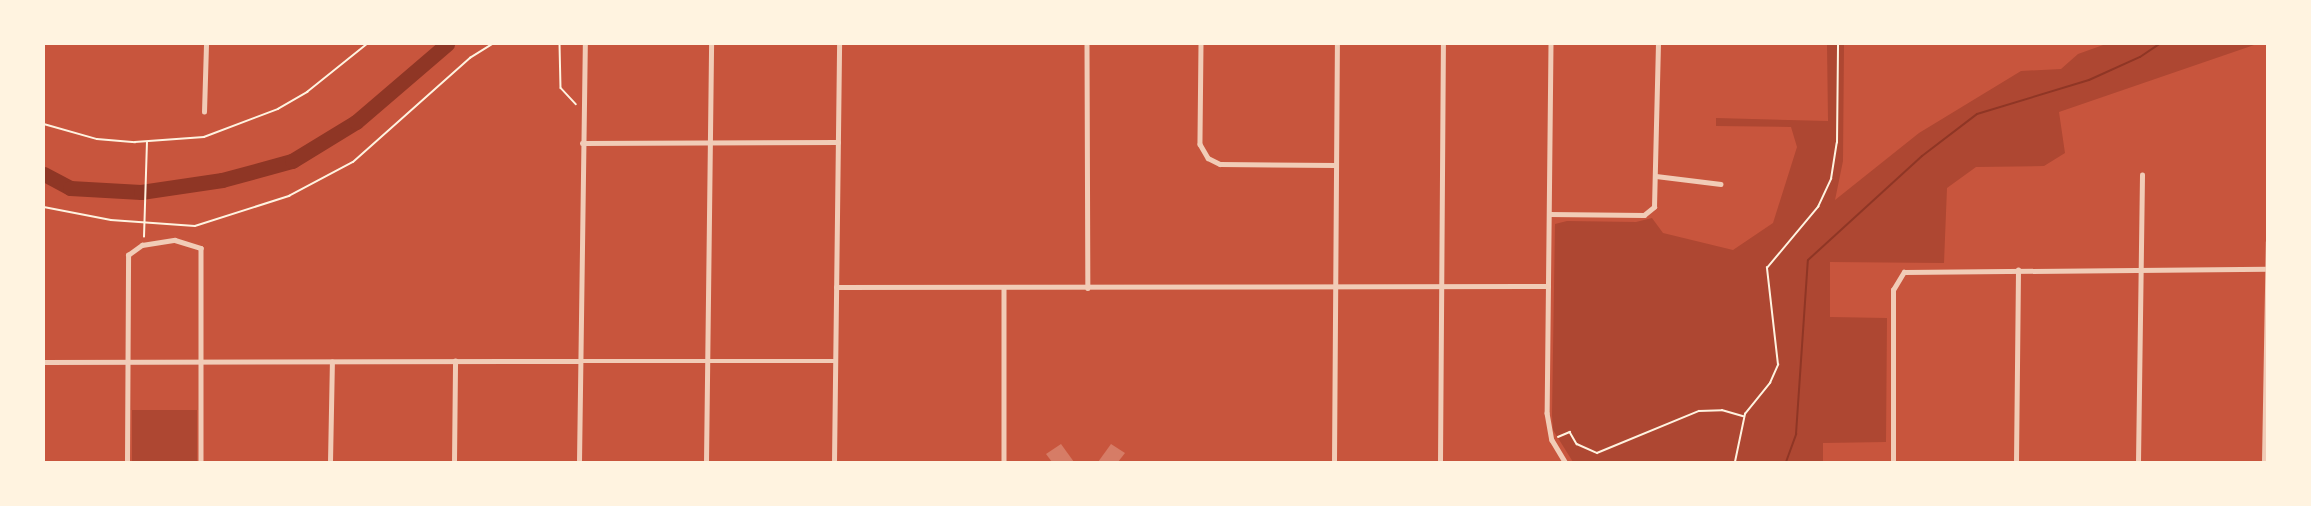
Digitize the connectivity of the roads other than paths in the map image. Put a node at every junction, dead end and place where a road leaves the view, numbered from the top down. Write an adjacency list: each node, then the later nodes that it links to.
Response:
1 (206, 44): 11 (street)
2 (585, 44): 13 (street)
3 (711, 44): 14 (street)
4 (839, 44): 12 (street)
5 (1087, 44): 29 (street)
6 (1201, 44): 15 (street)
7 (1337, 44): 15 (street)
8 (1443, 44): 25 (street)
9 (1551, 44): 19 (street)
10 (1658, 44): 17 (street)
11 (204, 112)
12 (838, 142): 14 (street); 27 (street)
13 (582, 143): 14 (street); 31 (street)
14 (710, 143): 32 (street)
15 (1335, 165): 24 (street)
16 (2142, 175): 21 (street)
17 (1656, 176): 18 (street); 19 (street)
18 (1720, 183)
19 (1549, 214): 26 (street)
20 (2268, 242): 22 (street)
21 (2141, 269): 22 (street); 23 (street); 51 (street)
22 (2267, 269): 52 (street)
23 (2018, 270): 49 (street); 50 (street)
24 (1335, 284): 25 (street); 29 (street); 46 (street)
25 (1442, 285): 26 (street); 47 (street)
26 (1548, 286): 48 (street)
27 (836, 287): 28 (street); 36 (street)
28 (1004, 288): 29 (street); 45 (street)
29 (1089, 288)
30 (455, 361): 31 (street); 35 (street); 41 (street)
31 (580, 361): 32 (street); 42 (street)
32 (707, 361): 36 (street); 43 (street)
33 (44, 362): 37 (street)
34 (201, 362): 35 (street); 37 (street); 37 (street); 39 (street)
35 (332, 362): 40 (street)
36 (834, 362): 44 (street)
37 (129, 363): 38 (street)
38 (127, 462)
39 (201, 462)
40 (330, 462)
41 (454, 462)
42 (579, 462)
43 (706, 462)
44 (834, 462)
45 (1004, 462)
46 (1334, 462)
47 (1440, 462)
48 (1564, 462)
49 (1893, 462)
50 (2016, 462)
51 (2138, 462)
52 (2264, 462)

